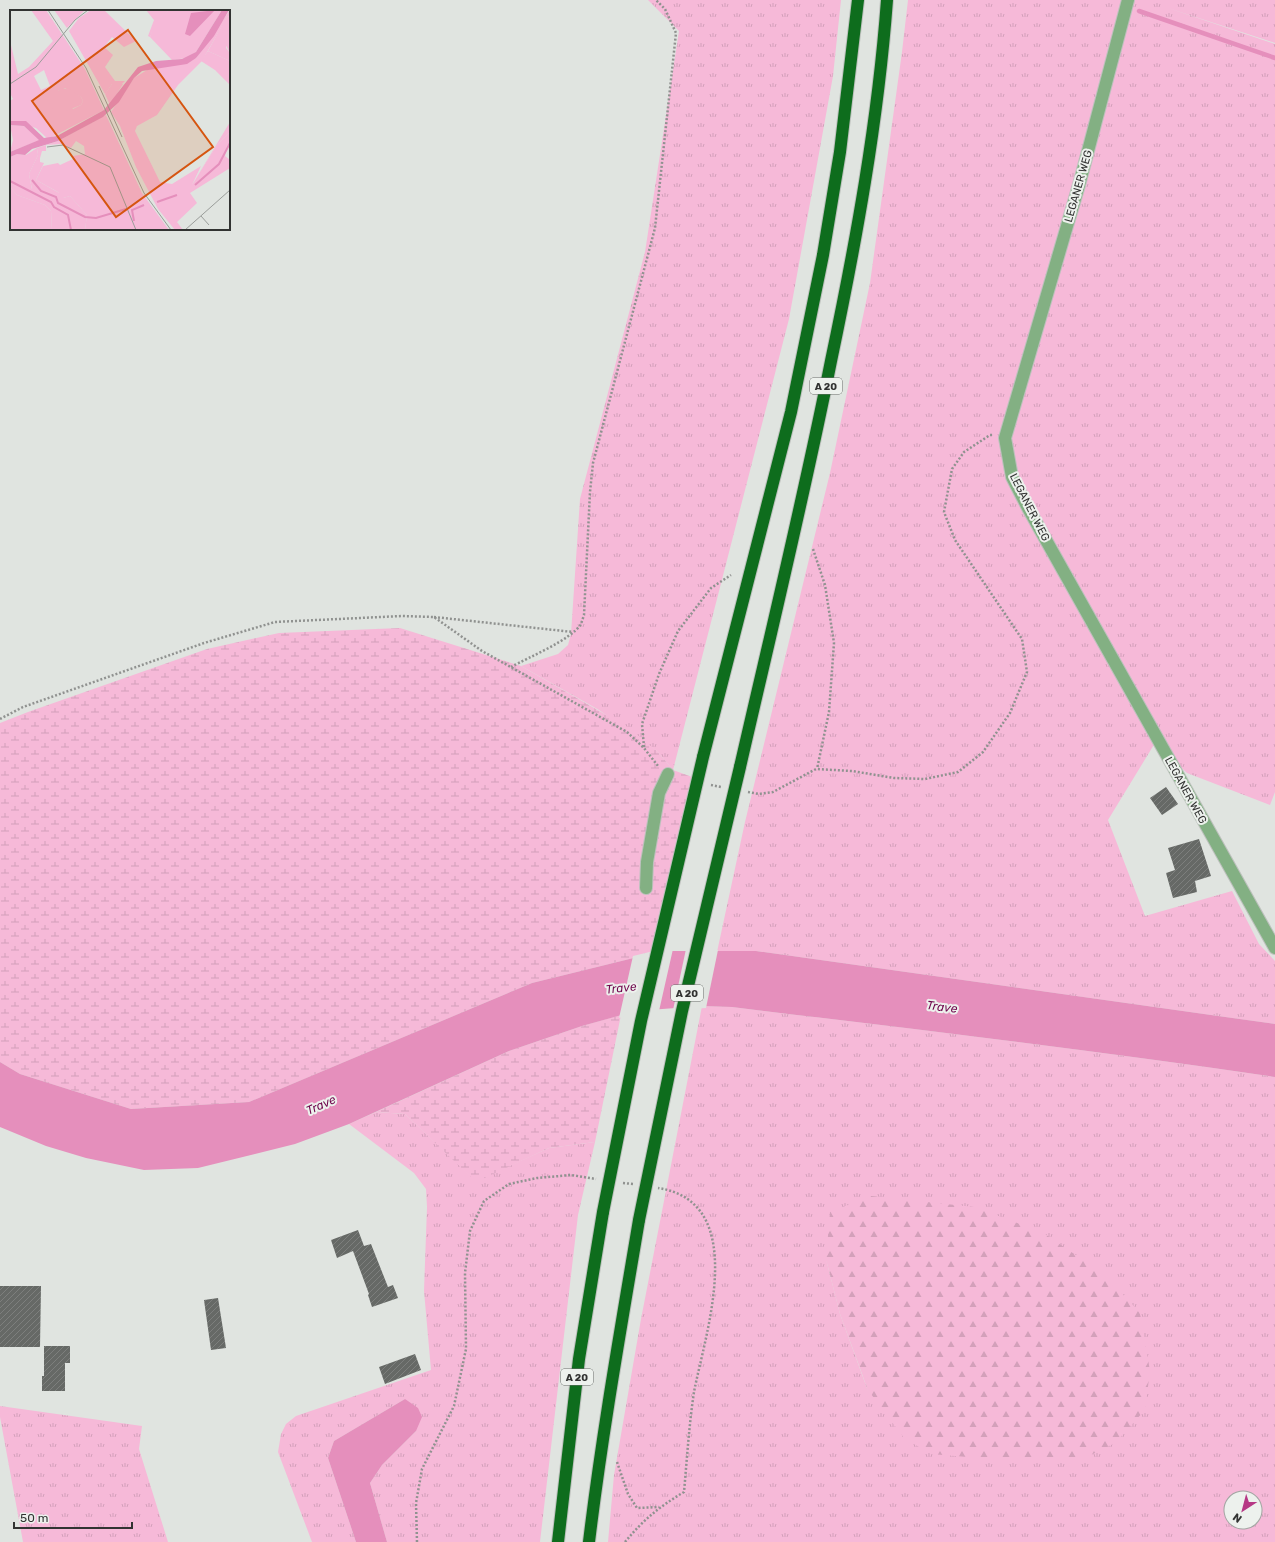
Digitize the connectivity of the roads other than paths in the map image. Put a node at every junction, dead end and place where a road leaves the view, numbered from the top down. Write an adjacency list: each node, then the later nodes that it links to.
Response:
1 (858, 0): 7 (highway, A 20, bridge)
2 (887, 0): 8 (highway, A 20, bridge)
3 (1128, 0): 6 (street, LEGANER WEG)
4 (668, 774): 5 (street)
5 (646, 888)
6 (1275, 948)
7 (558, 1542)
8 (589, 1542)

